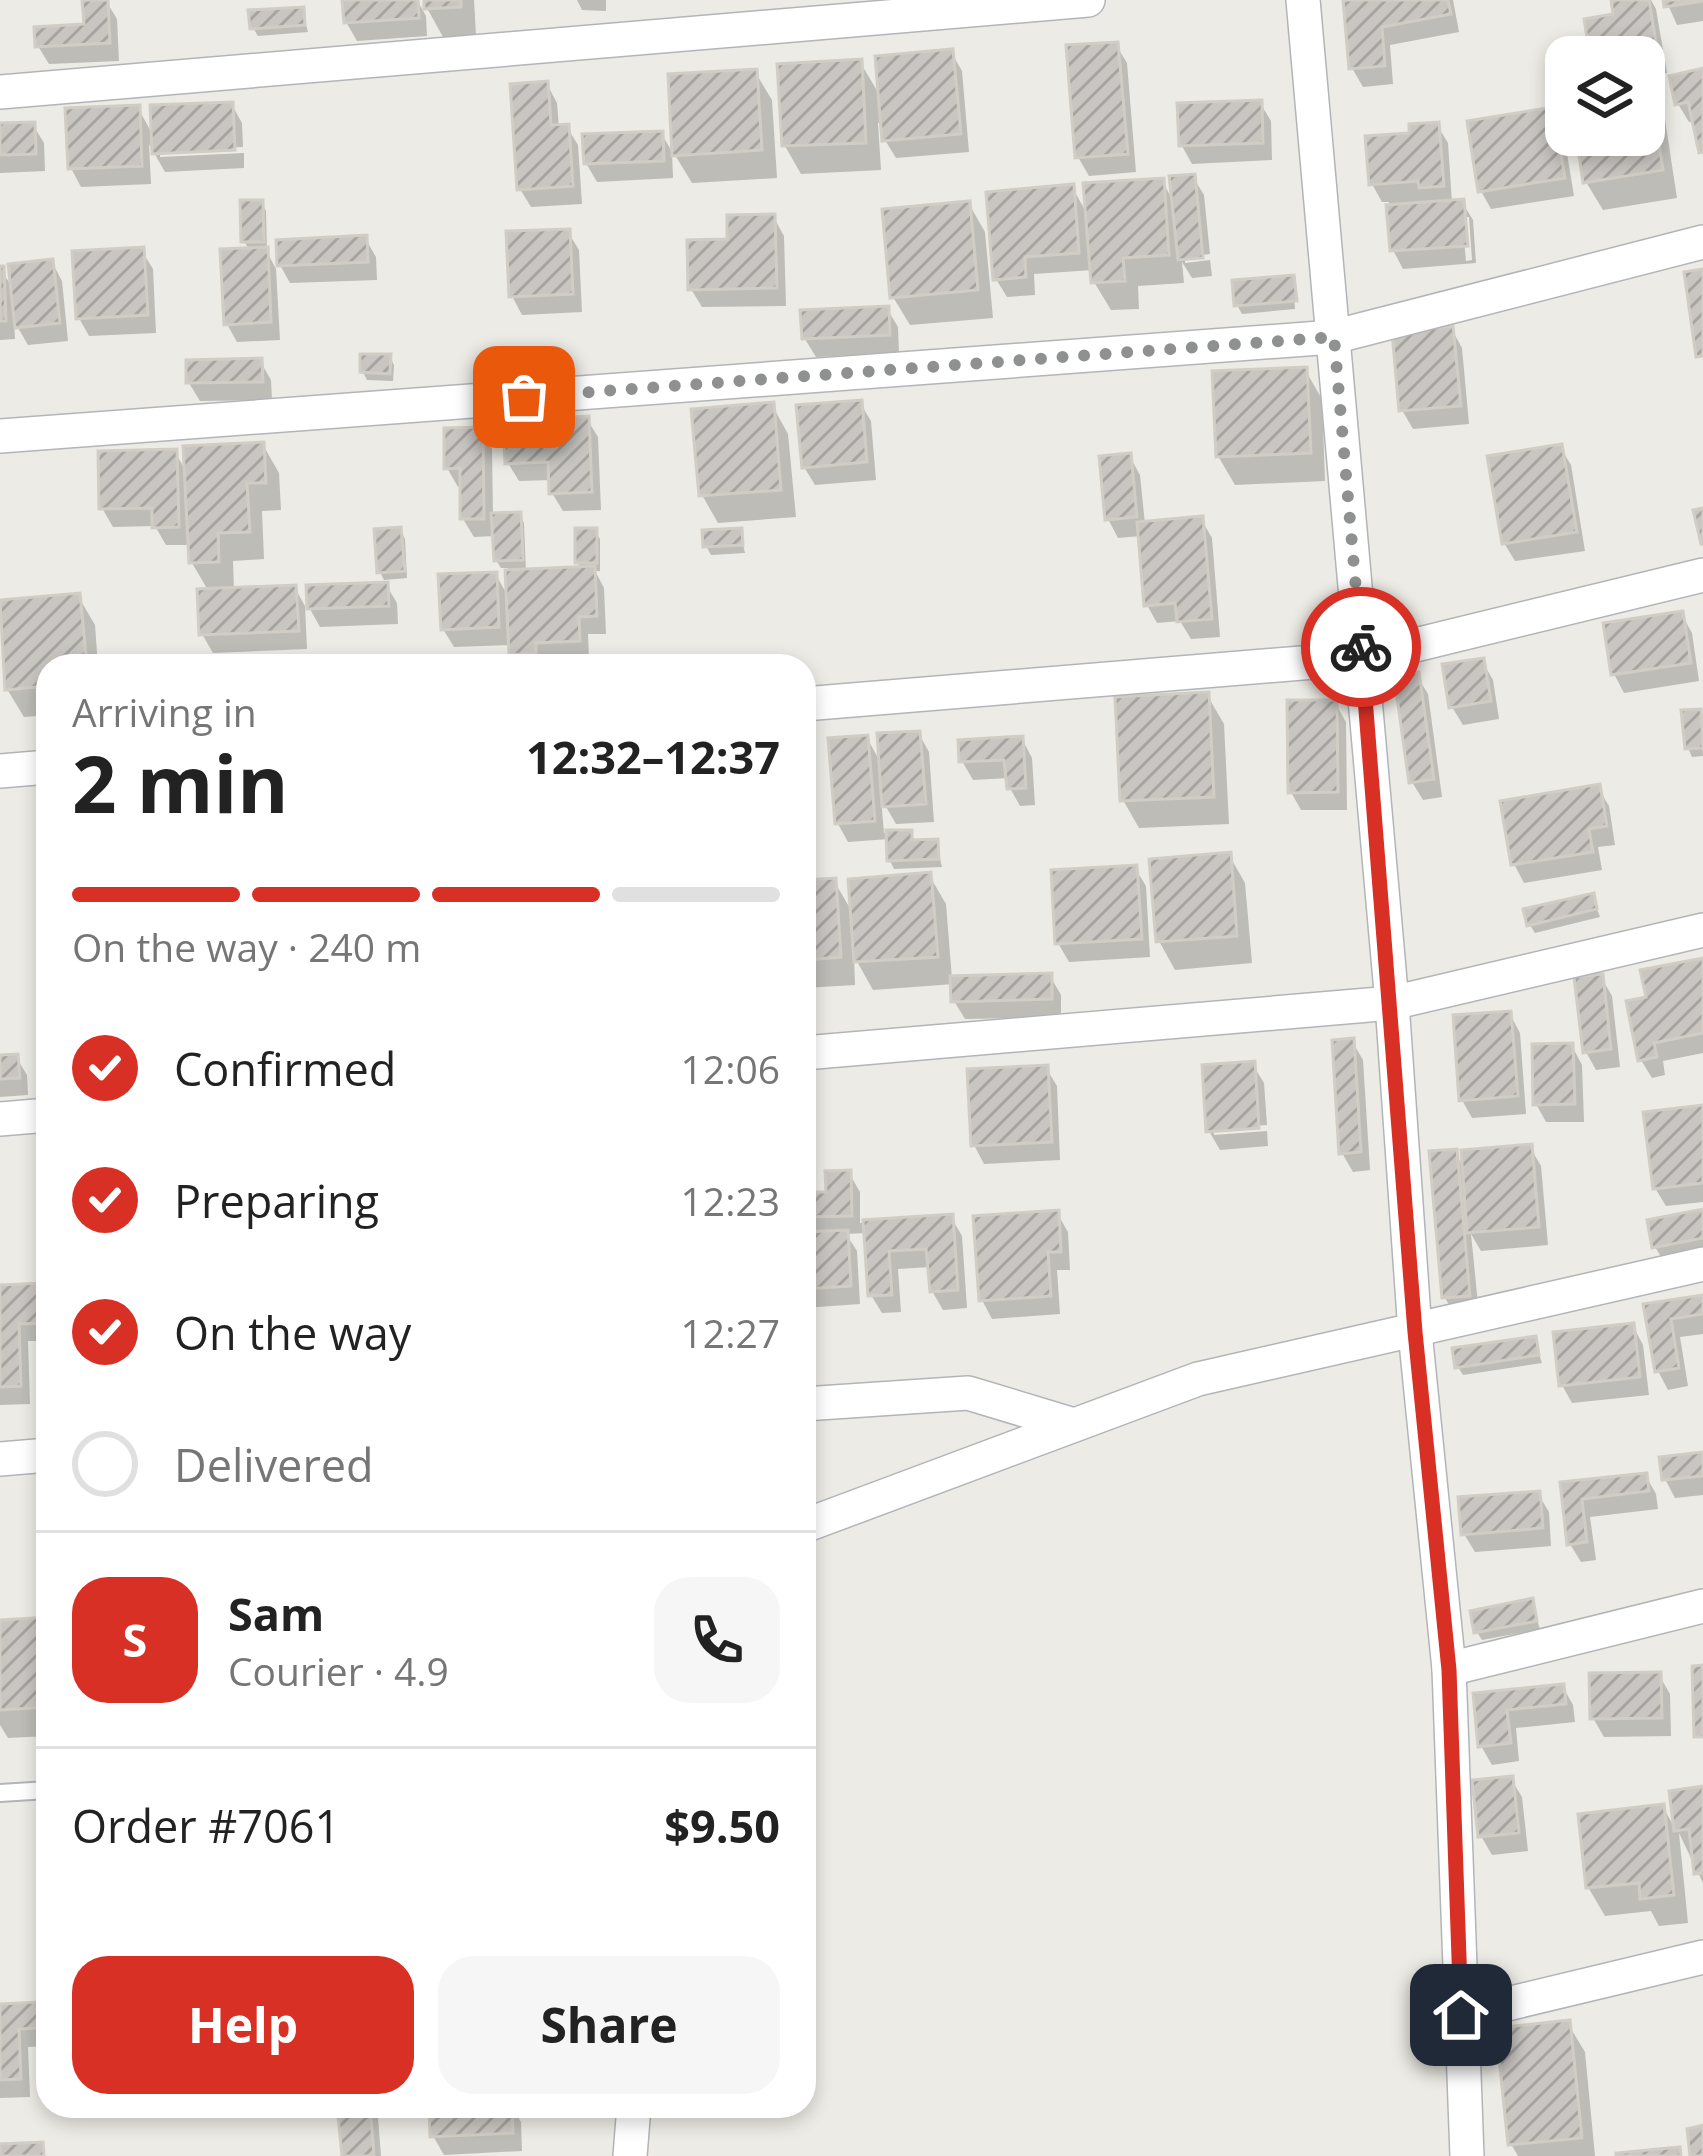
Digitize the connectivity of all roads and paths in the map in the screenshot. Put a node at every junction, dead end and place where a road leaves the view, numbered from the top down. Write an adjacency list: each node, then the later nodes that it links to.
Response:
1 (1088, 0): 3 (street)
2 (1303, 0): 5 (street)
3 (0, 92)
4 (1703, 242): 5 (street)
5 (1334, 337): 6 (street); 8 (street)
6 (0, 436)
7 (1703, 575): 8 (street)
8 (1362, 658): 9 (street); 13 (street)
9 (816, 703)
10 (36, 768): 11 (street)
11 (0, 771)
12 (1703, 930): 13 (street)
13 (1392, 1003): 14 (street); 18 (street)
14 (816, 1052)
15 (36, 1116): 16 (street)
16 (0, 1119)
17 (1703, 1264): 18 (street)
18 (1415, 1332): 20 (street); 25 (street)
19 (816, 1403): 20 (street)
20 (1074, 1425): 23 (street)
21 (36, 1457): 22 (street)
22 (0, 1459)
23 (816, 1522)
24 (1703, 1606): 25 (street)
25 (1449, 1670): 29 (street)
26 (36, 1791): 27 (lane)
27 (0, 1793)
28 (1703, 1957): 29 (street)
29 (1461, 2015): 32 (street)
30 (633, 2118): 31 (street)
31 (631, 2156)
32 (1467, 2156)

